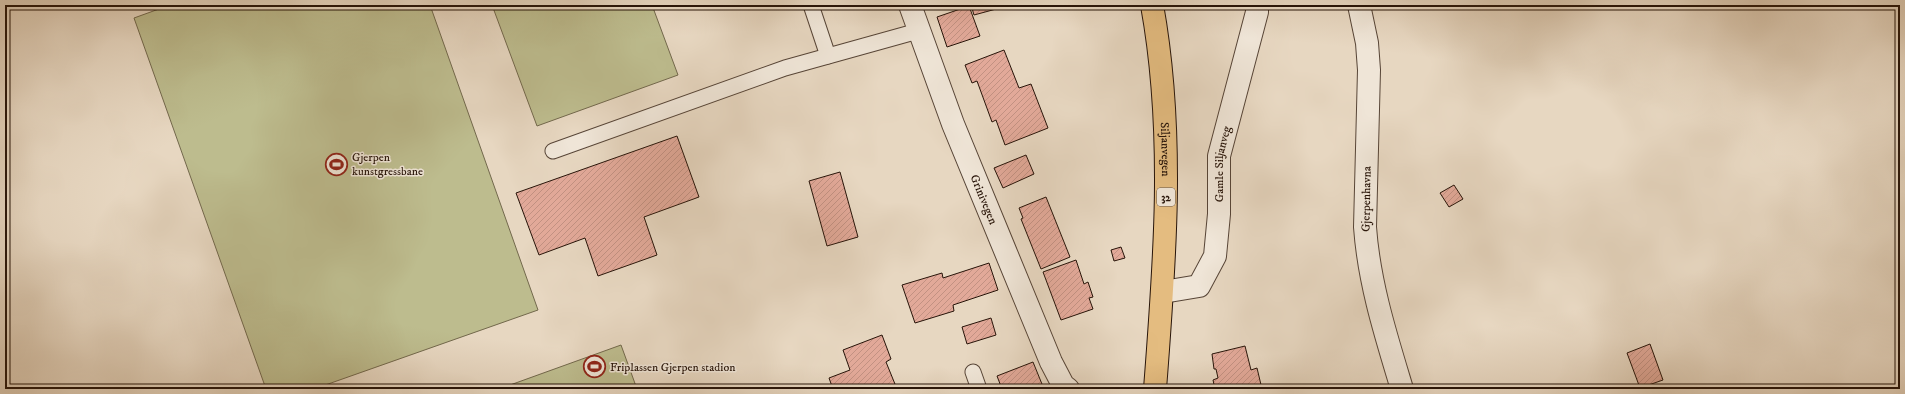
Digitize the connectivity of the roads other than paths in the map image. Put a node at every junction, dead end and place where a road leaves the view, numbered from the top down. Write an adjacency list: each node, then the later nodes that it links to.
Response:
1 (811, 5): 7 (lane)
2 (910, 5): 6 (street, Grinivegen)
3 (1152, 5): 9 (main road, Siljanvegen / 32)
4 (1257, 5): 9 (street, Gamle Siljanveg)
5 (1360, 5): 14 (street, Gjerpenhavna)
6 (918, 31): 7 (lane); 12 (street, Grinivegen)
7 (828, 56): 8 (lane)
8 (553, 151)
9 (1163, 292): 13 (main road, Siljanvegen / 32)
10 (973, 372): 11 (lane)
11 (979, 389)
12 (1068, 389)
13 (1155, 389)
14 (1402, 389)

